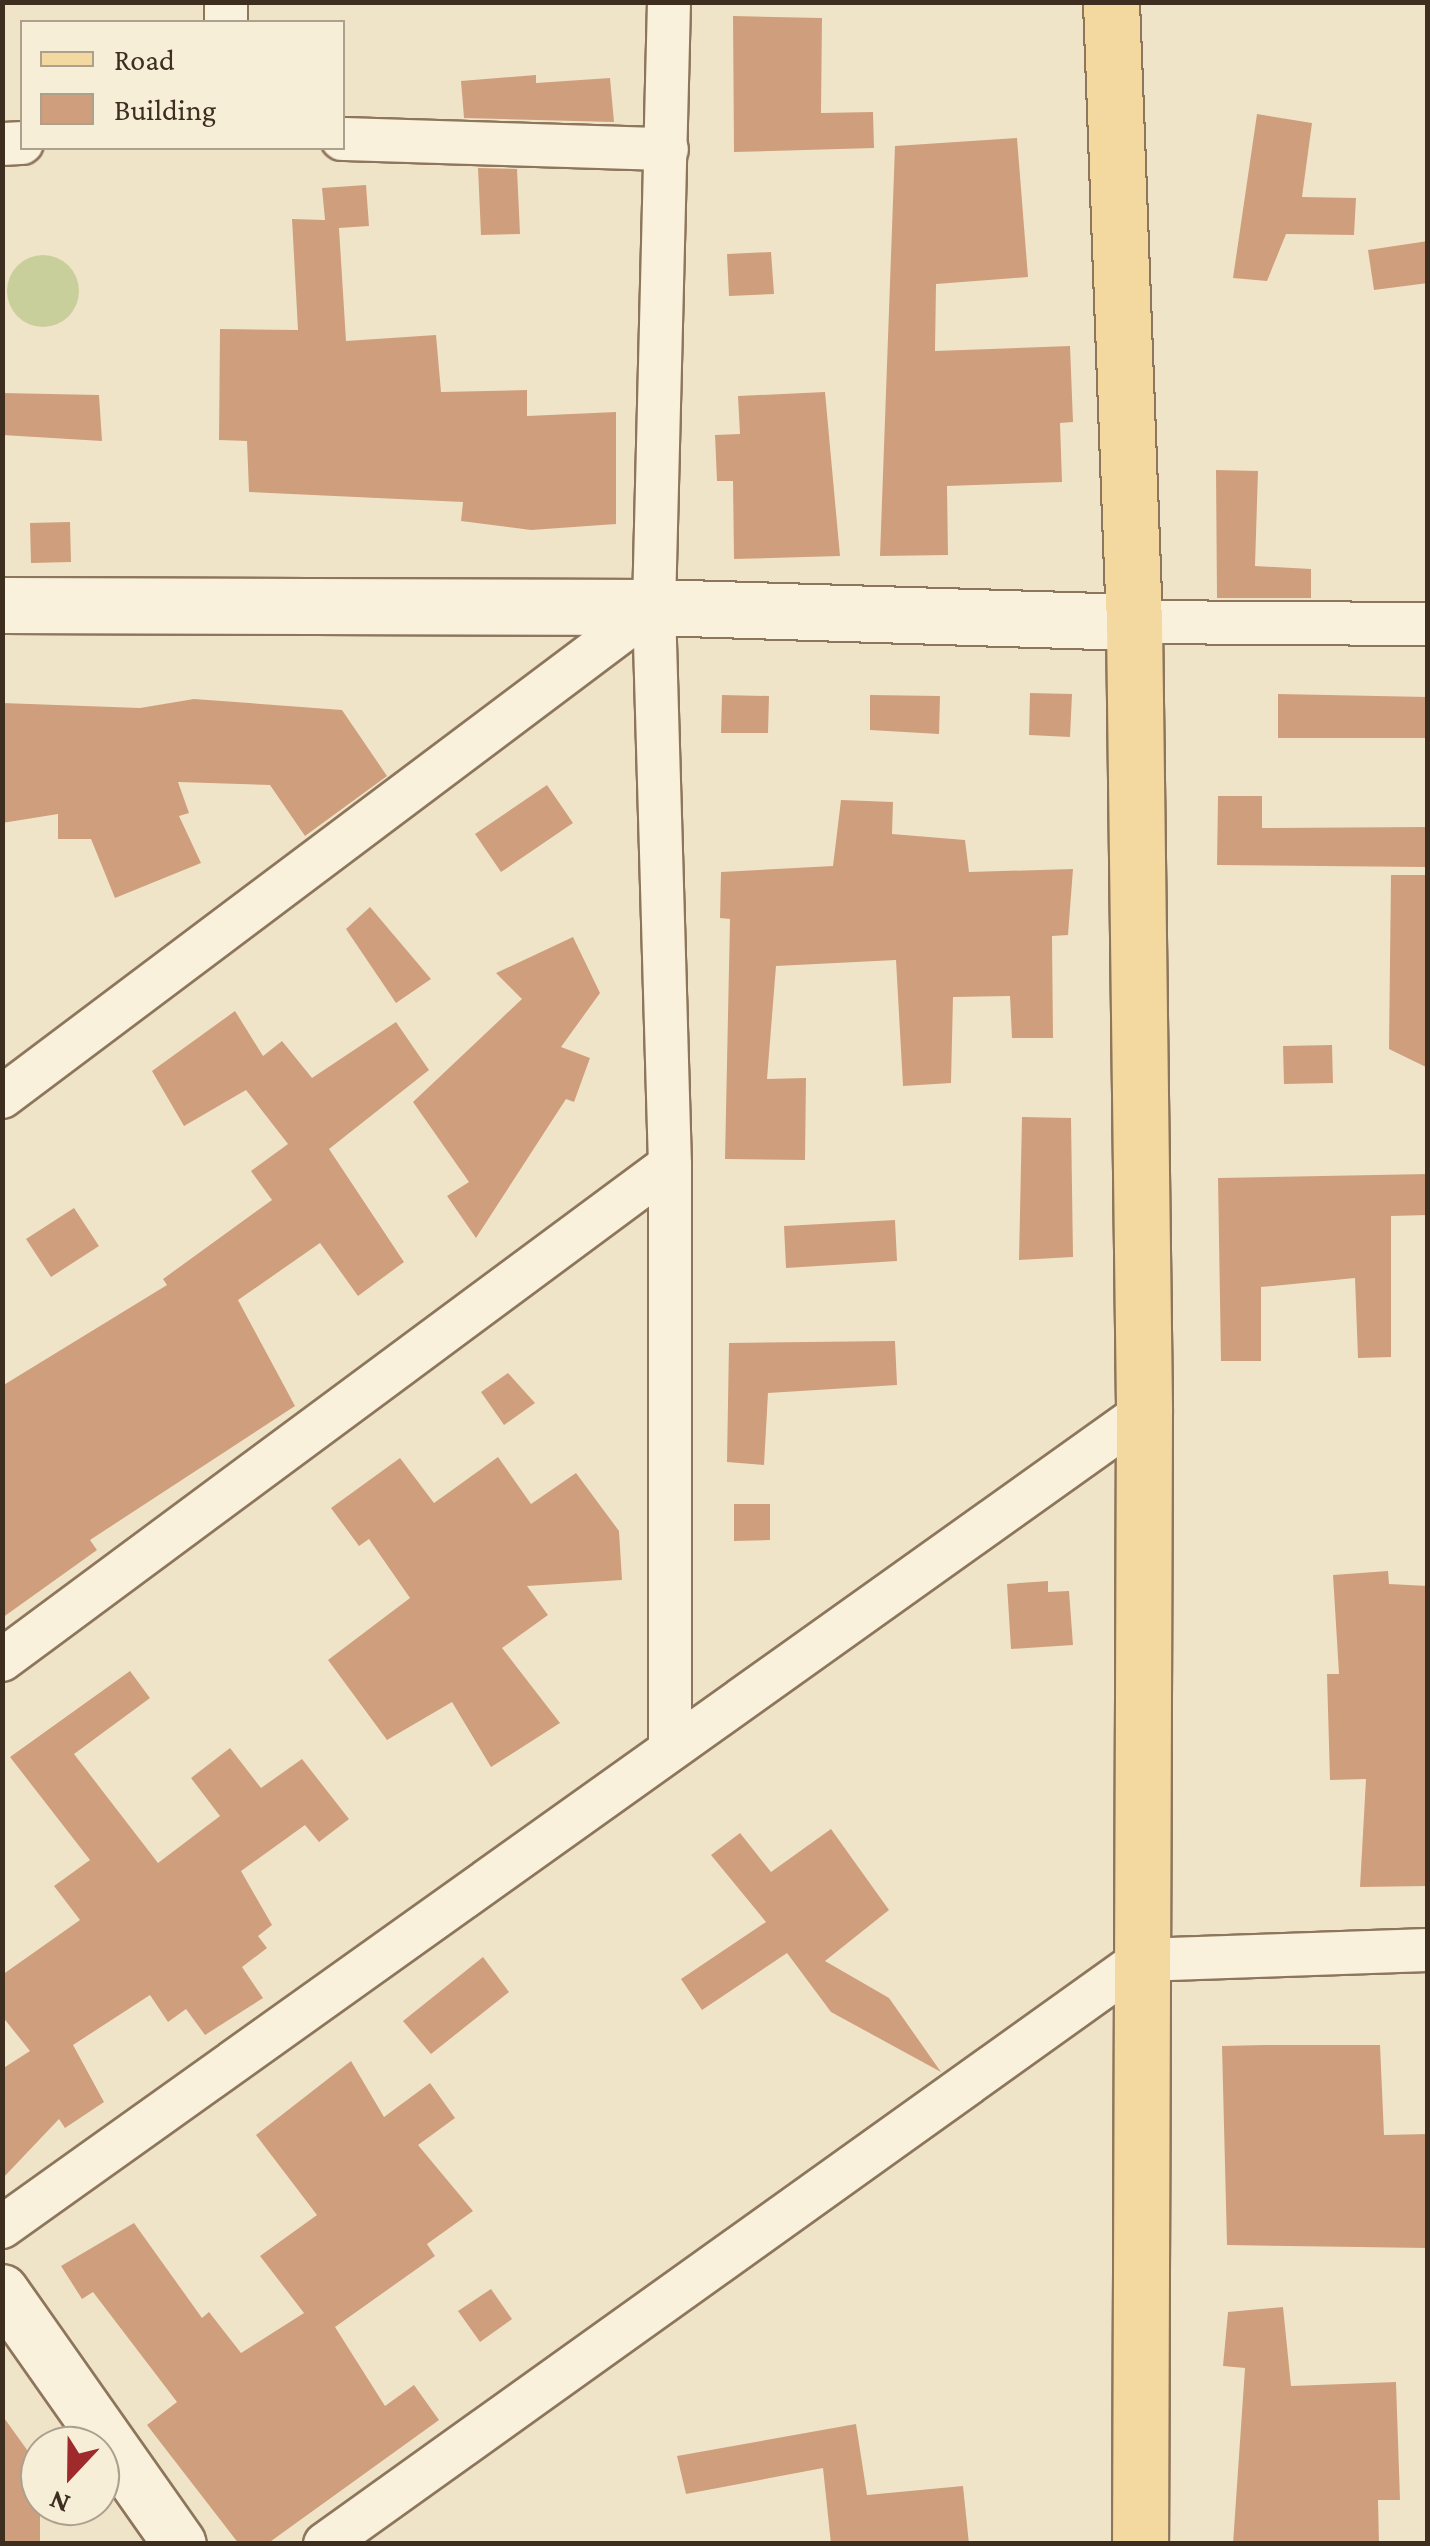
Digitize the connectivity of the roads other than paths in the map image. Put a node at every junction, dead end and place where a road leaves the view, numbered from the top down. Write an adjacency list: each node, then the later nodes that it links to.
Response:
1 (669, 2): 4 (street)
2 (1111, 2): 7 (main road)
3 (345, 140): 4 (street)
4 (667, 149): 6 (street)
5 (2, 605): 6 (main road)
6 (654, 608): 7 (main road); 9 (street); 10 (street)
7 (1134, 622): 8 (street); 11 (main road)
8 (1428, 624)
9 (2, 1097)
10 (670, 1165): 12 (street); 13 (street)
11 (1144, 1412): 13 (street); 15 (main road)
12 (2, 1660)
13 (670, 1748): 16 (street)
14 (1428, 1950): 15 (street)
15 (1142, 1960): 19 (street); 20 (main road)
16 (2, 2227)
17 (2, 2291): 18 (street)
18 (180, 2544)
19 (325, 2544)
20 (1140, 2544)

